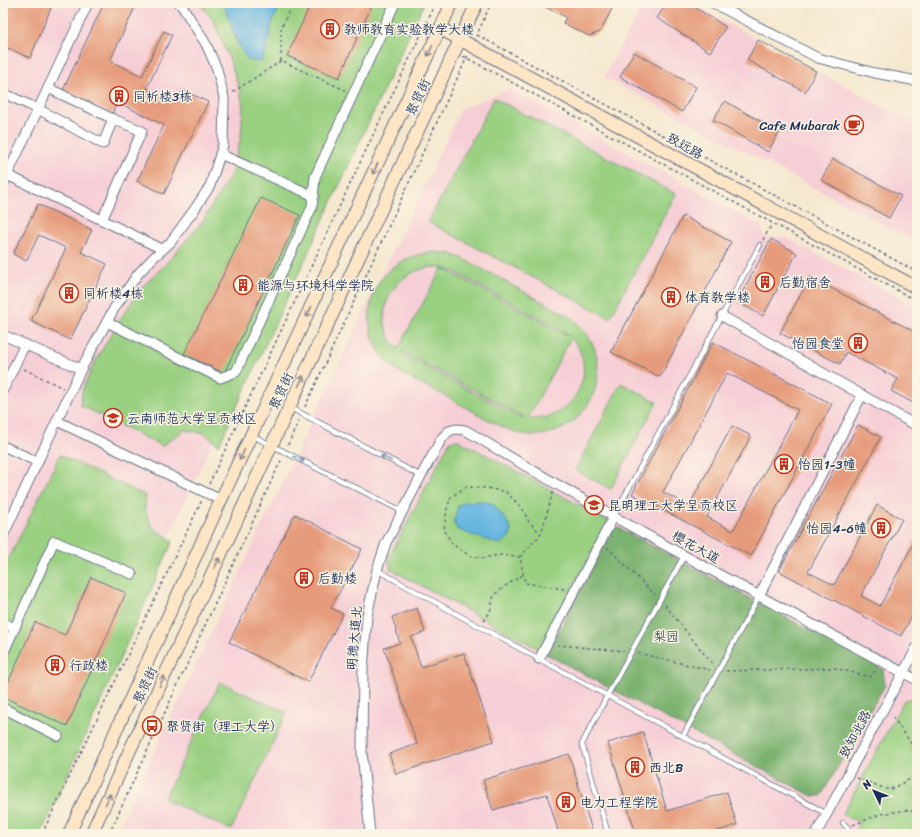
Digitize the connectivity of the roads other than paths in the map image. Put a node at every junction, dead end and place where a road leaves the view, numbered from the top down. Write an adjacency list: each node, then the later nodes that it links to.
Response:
1 (88, 3): 10 (street)
2 (179, 3): 14 (street)
3 (395, 3): 17 (street)
4 (452, 3): 7 (main road, 聚贤街)
5 (477, 3): 8 (main road, 聚贤街)
6 (713, 3): 9 (street)
7 (440, 29): 8 (main road, 致远路); 33 (main road, 聚贤街, one-way to 33)
8 (463, 34): 21 (main road, 致远路); 29 (main road, 聚贤街, one-way to 8)
9 (917, 81)
10 (48, 88): 12 (street); 13 (street)
11 (3, 93): 12 (street)
12 (38, 109): 13 (street); 15 (street)
13 (113, 120): 18 (street)
14 (220, 154): 17 (street); 20 (street)
15 (7, 175): 16 (street); 18 (street)
16 (3, 184)
17 (314, 196): 23 (street)
18 (102, 220): 20 (street)
19 (760, 245): 22 (lane)
20 (162, 250): 23 (street)
21 (917, 288)
22 (722, 316): 28 (street); 40 (lane)
23 (107, 322): 26 (street)
24 (3, 335): 25 (street)
25 (25, 344): 26 (street); 27 (street)
26 (81, 369): 30 (street)
27 (3, 390)
28 (862, 395): 31 (street); 45 (street)
29 (289, 407): 34 (main road, 聚贤街); 37 (lane, one-way to 29)
30 (56, 422): 36 (street); 38 (street)
31 (917, 426)
32 (465, 430): 37 (street, 明德大道北); 40 (street, 樱花大道)
33 (252, 435): 34 (lane); 38 (main road, 聚贤街, one-way to 38)
34 (271, 445): 39 (lane, one-way to 39); 60 (main road, 聚贤街, one-way to 34)
35 (3, 446): 36 (street)
36 (38, 462): 41 (street)
37 (421, 476): 39 (street, 明德大道北)
38 (221, 500): 59 (main road, 聚贤街)
39 (402, 511): 43 (street, 明德大道北)
40 (614, 516): 42 (street, 樱花大道); 50 (street)
41 (3, 536)
42 (684, 556): 45 (street, 樱花大道); 53 (lane)
43 (377, 570): 50 (lane); 61 (street, 明德大道北)
44 (132, 574): 47 (street)
45 (759, 596): 51 (street, 樱花大道); 56 (lane)
46 (3, 623): 47 (street)
47 (15, 628): 49 (street)
48 (917, 647): 51 (street, 致知北路)
49 (3, 654)
50 (539, 659): 53 (lane)
51 (903, 673): 52 (street, 樱花大道); 57 (street, 致知北路)
52 (917, 680)
53 (607, 696): 56 (lane); 62 (lane)
54 (3, 708): 55 (street)
55 (58, 736)
56 (683, 736): 57 (lane)
57 (827, 814): 63 (street, 致知北路)
58 (843, 823): 64 (lane)
59 (69, 834)
60 (91, 834)
61 (370, 834)
62 (608, 834)
63 (816, 834)
64 (846, 834)

